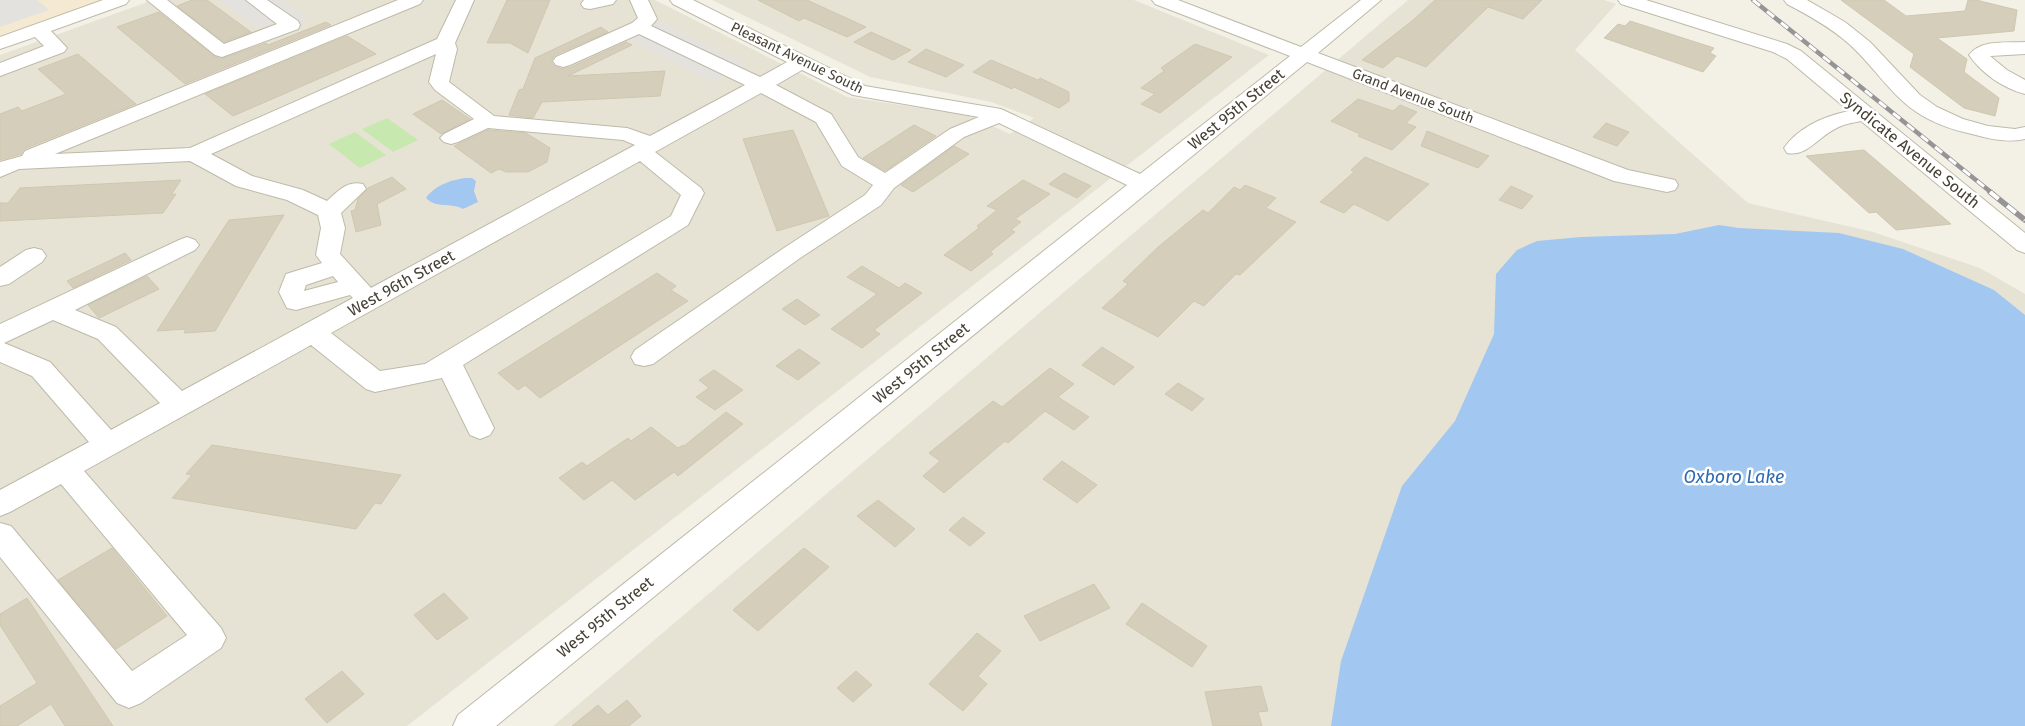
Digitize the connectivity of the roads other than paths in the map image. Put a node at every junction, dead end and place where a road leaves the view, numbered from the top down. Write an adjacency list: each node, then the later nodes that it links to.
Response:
1 (120, 0): 14 (street)
2 (156, 0): 3 (street)
3 (254, 0)
4 (414, 0): 33 (street)
5 (465, 0): 16 (street)
6 (639, 0): 13 (street)
7 (679, 0): 21 (street, Pleasant Avenue South)
8 (1162, 0): 12 (street, Grand Avenue South)
9 (1372, 0): 18 (street, West 95th Street)
10 (1627, 0): 19 (street)
11 (1794, 0): 28 (street)
12 (1195, 5): 18 (street, Grand Avenue South)
13 (639, 27): 20 (street); 23 (street)
14 (38, 29): 15 (street); 22 (street)
15 (0, 43)
16 (445, 43): 27 (street); 32 (street)
17 (2025, 48): 24 (street)
18 (1305, 54): 35 (street, West 95th Street); 36 (street, Grand Avenue South)
19 (1794, 55): 25 (street, Syndicate Avenue South)
20 (563, 61)
21 (802, 62): 23 (street, West 96th Street); 26 (street, Pleasant Avenue South)
22 (0, 70)
23 (761, 85): 30 (street, West 96th Street); 34 (street)
24 (2025, 88)
25 (1866, 114): 31 (street); 40 (street, Syndicate Avenue South)
26 (999, 116): 34 (street); 35 (street, Pleasant Avenue South)
27 (485, 121): 29 (street); 30 (street)
28 (2025, 133)
29 (451, 138)
30 (646, 148): 44 (street, West 96th Street); 50 (street)
31 (1795, 148)
32 (194, 154): 33 (street); 38 (street)
33 (7, 166)
34 (886, 183): 48 (street)
35 (1143, 184): 57 (street, West 95th Street)
36 (1667, 185)
37 (354, 189): 38 (street)
38 (329, 211): 42 (street)
39 (187, 245): 45 (street)
40 (2025, 245)
41 (34, 256): 43 (street)
42 (338, 266): 44 (street); 44 (street)
43 (0, 278)
44 (362, 293): 46 (street, West 96th Street)
45 (53, 310): 47 (street); 51 (street)
46 (312, 332): 50 (street); 51 (street, West 96th Street)
47 (0, 335)
48 (644, 357)
49 (7, 360): 53 (street)
50 (448, 362): 52 (street)
51 (179, 405): 53 (street, West 96th Street)
52 (480, 428)
53 (108, 445): 54 (street, West 96th Street)
54 (64, 468): 55 (street, West 96th Street); 56 (street)
55 (0, 504)
56 (0, 535)
57 (470, 726)

